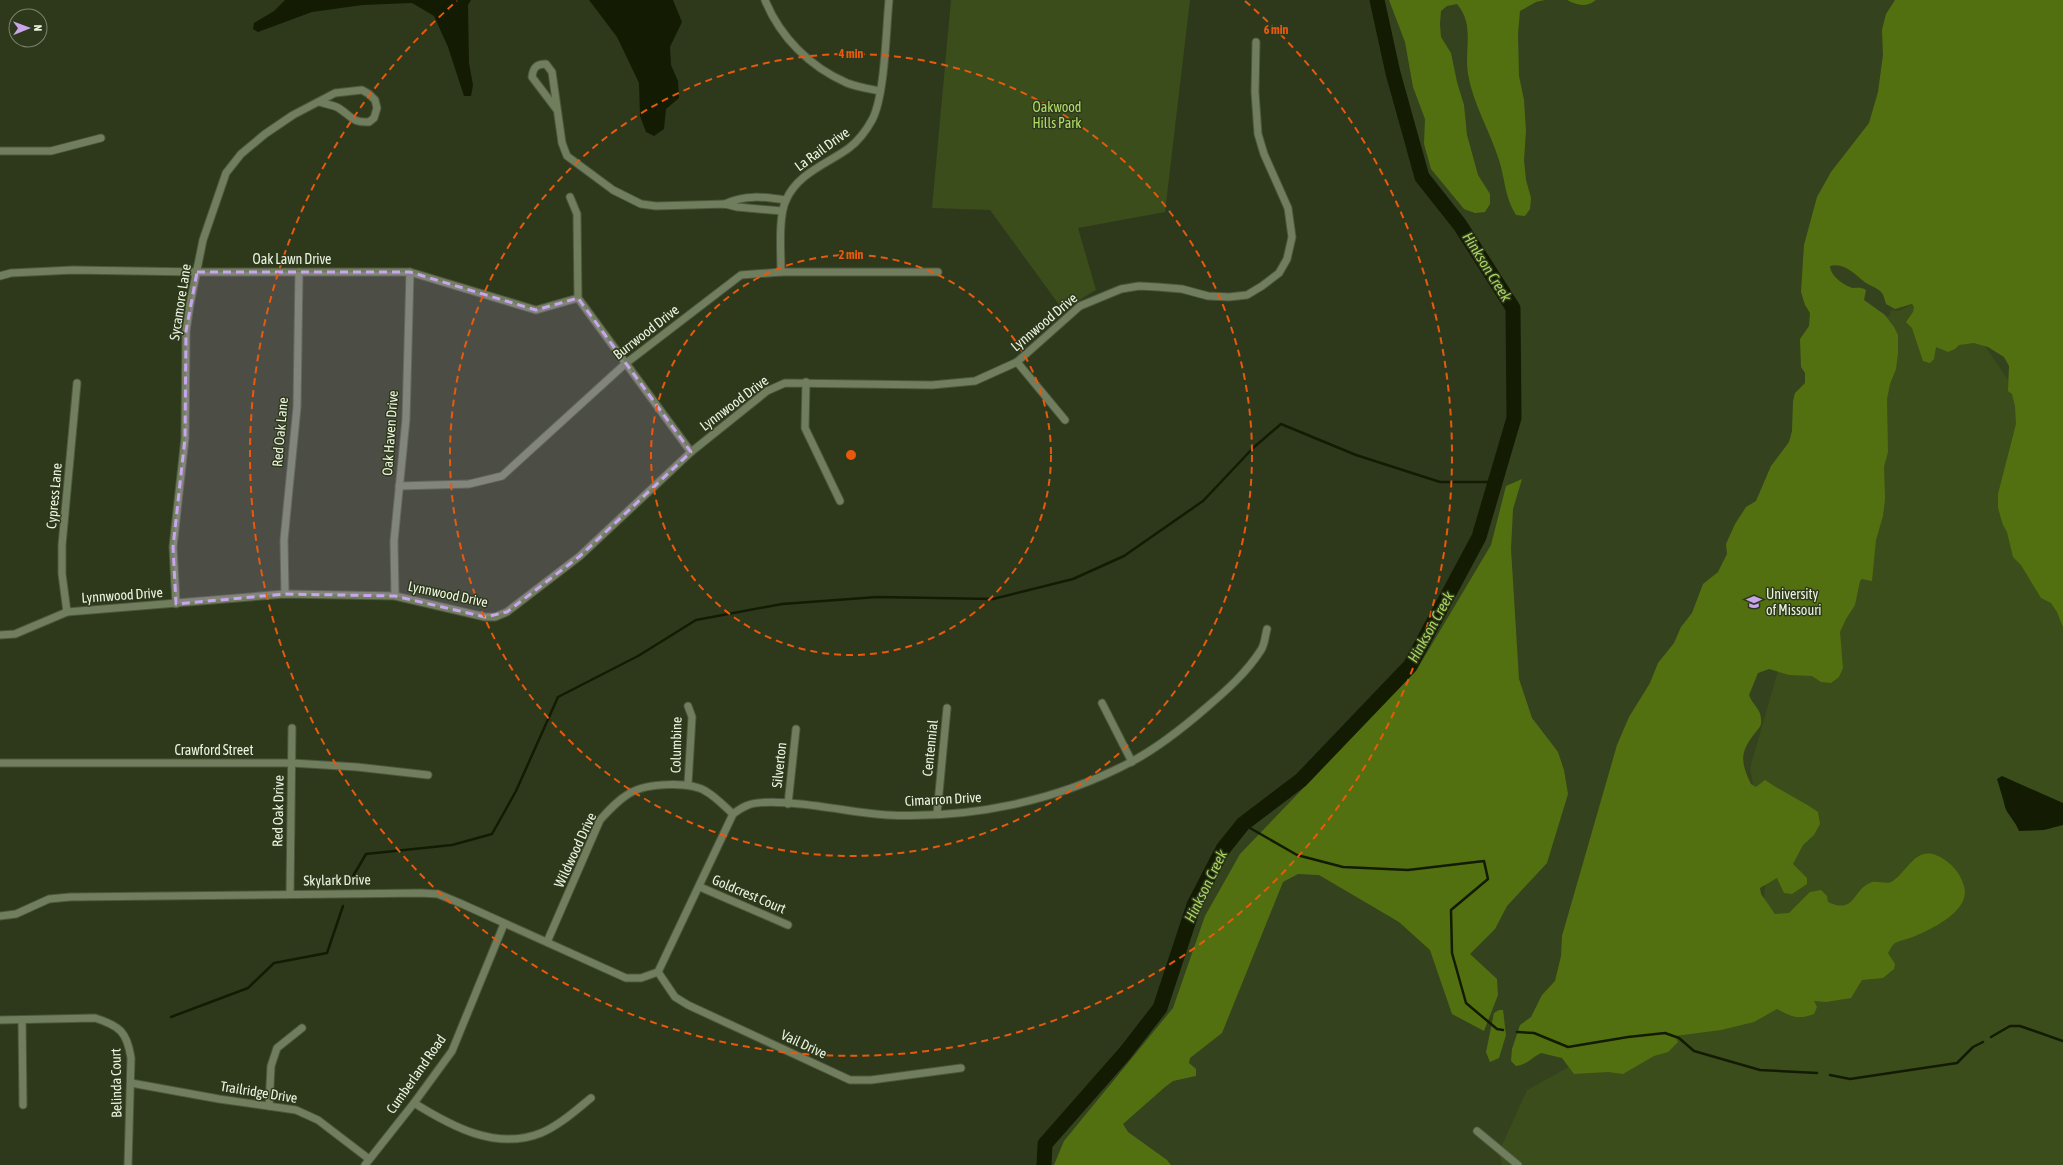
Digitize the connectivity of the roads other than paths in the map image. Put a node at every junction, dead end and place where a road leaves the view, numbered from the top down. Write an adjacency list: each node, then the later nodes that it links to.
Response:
1 (765, 0): 4 (street)
2 (888, 0): 4 (street, La Rail Drive)
3 (1256, 42): 20 (street, Lynnwood Drive)
4 (880, 91): 10 (street, La Rail Drive)
5 (319, 102): 5 (street, Sycamore Lane); 13 (street, Sycamore Lane)
6 (557, 110): 6 (street); 11 (street)
7 (101, 138): 8 (street)
8 (0, 151)
9 (570, 197): 19 (street)
10 (786, 200): 11 (street); 12 (street, La Rail Drive)
11 (725, 204): 12 (street)
12 (782, 211): 16 (street, La Rail Drive)
13 (197, 272): 14 (street, Oak Lawn Drive); 18 (street, Oak Lawn Drive); 30 (street, Sycamore Lane)
14 (299, 272): 15 (street, Oak Lawn Drive); 28 (street, Red Oak Lane)
15 (410, 272): 19 (street, Oak Lawn Drive); 26 (street, Oak Haven Drive)
16 (781, 272): 17 (street, Burrwood Drive); 21 (street, Burrwood Drive)
17 (938, 272)
18 (0, 276)
19 (578, 298): 21 (street)
20 (1017, 362): 22 (street, Lynnwood Drive); 24 (street)
21 (625, 364): 25 (street); 26 (street, Burrwood Drive)
22 (806, 382): 25 (street, Lynnwood Drive); 27 (street)
23 (78, 383): 31 (street, Cypress Lane)
24 (1065, 420)
25 (691, 452): 29 (street, Lynnwood Drive)
26 (399, 486): 29 (street, Oak Haven Drive)
27 (840, 501)
28 (285, 594): 29 (street, Lynnwood Drive); 30 (street, Lynnwood Drive)
29 (395, 596)
30 (176, 604): 31 (street, Lynnwood Drive)
31 (68, 612): 33 (street, Lynnwood Drive)
32 (1267, 629): 39 (street, Cimarron Drive)
33 (0, 635)
34 (1102, 703): 39 (street)
35 (688, 706): 43 (street, Columbine)
36 (947, 708): 46 (street, Centennial)
37 (292, 728): 41 (street, Red Oak Drive)
38 (796, 729): 44 (street, Silverton)
39 (1132, 762): 46 (street, Cimarron Drive)
40 (0, 763): 41 (street, Crawford Street)
41 (292, 763): 42 (street, Crawford Street); 48 (street, Red Oak Drive)
42 (428, 775)
43 (688, 784): 45 (street, Wildwood Drive); 52 (street, Wildwood Drive)
44 (788, 804): 45 (street, Cimarron Drive); 46 (street, Cimarron Drive)
45 (733, 814): 47 (street)
46 (937, 814)
47 (700, 887): 51 (street, Goldcrest Court); 53 (street)
48 (290, 894): 49 (street, Skylark Drive); 50 (street, Skylark Drive)
49 (0, 916)
50 (504, 924): 52 (street, Skylark Drive); 60 (street, Cumberland Road)
51 (788, 925)
52 (547, 942): 53 (street, Skylark Drive)
53 (658, 972): 57 (street, Vail Drive)
54 (0, 1020): 55 (street, Belinda Court)
55 (22, 1020): 58 (street, Belinda Court); 61 (street)
56 (302, 1028): 62 (street)
57 (961, 1068)
58 (131, 1083): 62 (street, Trailridge Drive); 65 (street, Belinda Court)
59 (591, 1098): 60 (street)
60 (414, 1103): 64 (street, Cumberland Road)
61 (23, 1105)
62 (269, 1106): 64 (street, Trailridge Drive)
63 (1477, 1131): 66 (street)
64 (367, 1162)
65 (128, 1165)
66 (1518, 1165)

